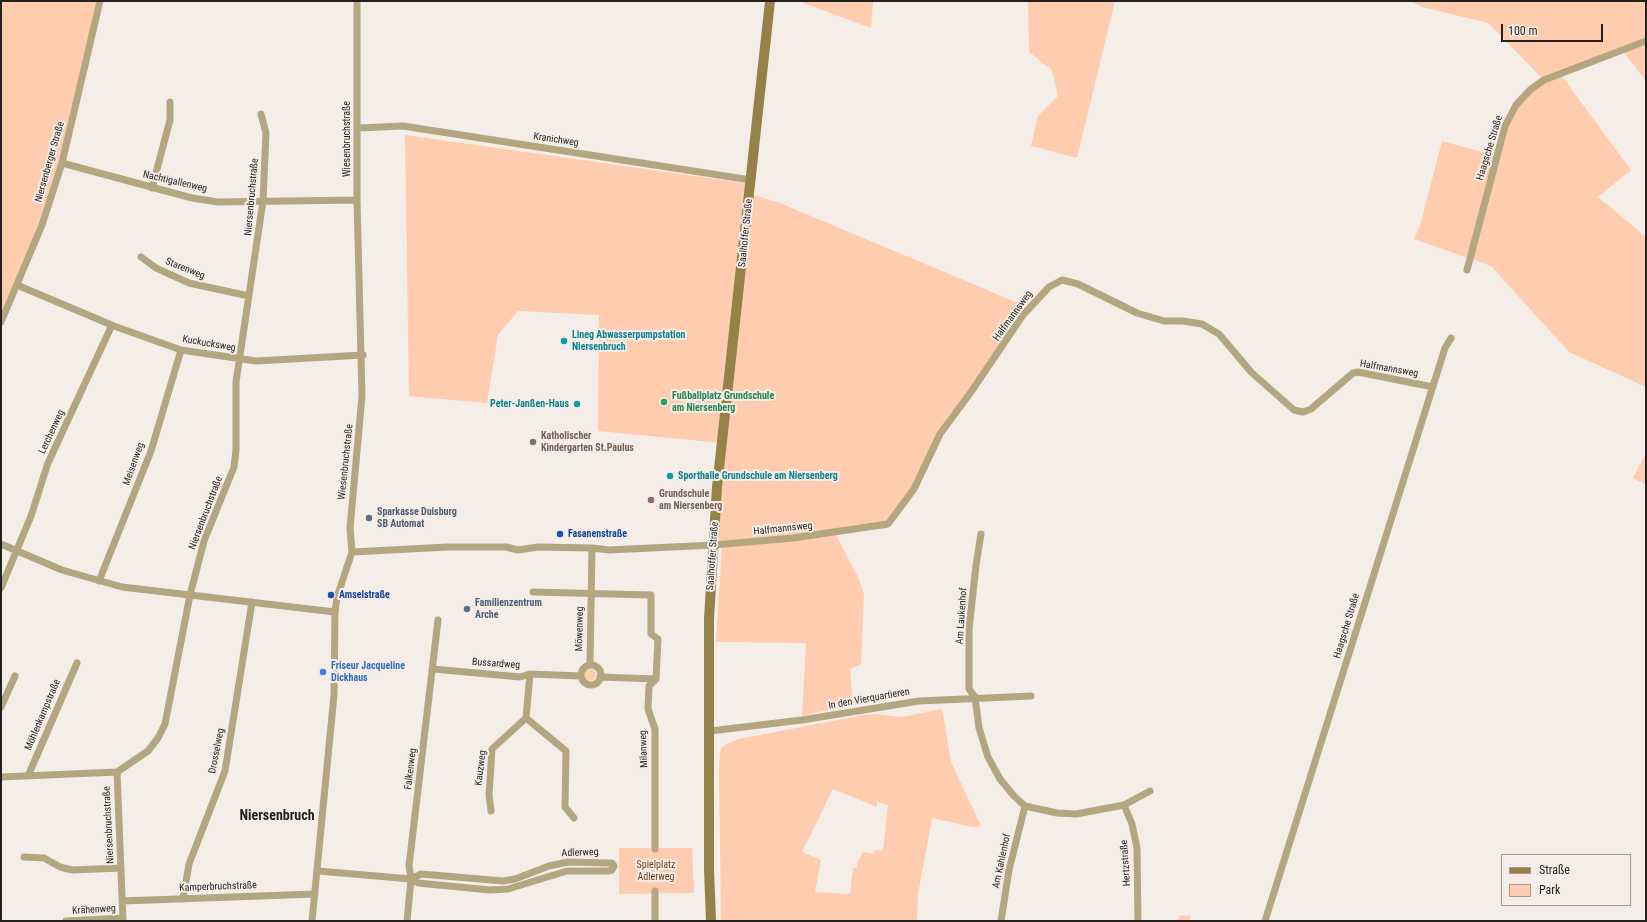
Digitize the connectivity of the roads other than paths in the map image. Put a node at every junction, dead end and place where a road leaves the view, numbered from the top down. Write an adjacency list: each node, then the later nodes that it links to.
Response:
1 (100, 1): 8 (street, Niersenberger Straße)
2 (357, 1): 7 (street, Wiesenbruchstraße)
3 (770, 1): 9 (main road, Saalhoffer Straße)
4 (1646, 41): 14 (street, Haagsche Straße)
5 (170, 102): 10 (street)
6 (261, 114): 12 (street, Niersenbruchstraße)
7 (358, 128): 9 (street, Kranichweg); 11 (street, Wiesenbruchstraße)
8 (62, 163): 10 (street, Nachtigallenweg); 15 (street, Niersenberger Straße)
9 (751, 180): 26 (main road, Saalhoffer Straße)
10 (152, 188): 12 (street, Nachtigallenweg)
11 (357, 200): 12 (street, Nachtigallenweg); 21 (street, Wiesenbruchstraße)
12 (263, 202): 16 (street, Niersenbruchstraße)
13 (141, 257): 16 (street, Starenweg)
14 (1467, 270)
15 (17, 285): 17 (street, Niersenberger Straße); 18 (street, Kuckucksweg)
16 (249, 296): 22 (street, Niersenbruchstraße)
17 (1, 322)
18 (112, 325): 20 (street, Kuckucksweg); 28 (street, Lerchenweg)
19 (1451, 338): 23 (street, Haagsche Straße)
20 (180, 350): 22 (street, Kuckucksweg); 30 (street, Meisenweg)
21 (363, 355): 22 (street, Kuckucksweg); 29 (street, Wiesenbruchstraße)
22 (239, 360): 34 (street, Niersenbruchstraße)
23 (1433, 387): 26 (street, Halfmannsweg); 76 (street, Haagsche Straße)
24 (981, 534): 47 (street, Am Laukenhof)
25 (1, 544): 28 (street)
26 (714, 545): 27 (street); 50 (main road, Saalhoffer Straße)
27 (592, 548): 29 (street); 33 (street, Möwenweg)
28 (16, 551): 30 (street); 31 (street, Lerchenweg)
29 (352, 552): 36 (street, Wiesenbruchstraße)
30 (99, 581): 34 (street)
31 (1, 588)
32 (533, 592): 33 (street, Möwenweg)
33 (591, 594): 39 (street, Möwenweg); 45 (street, Milanweg)
34 (190, 595): 35 (street); 51 (street, Niersenbruchstraße)
35 (252, 602): 36 (street); 66 (street, Drosselweg)
36 (335, 612): 62 (street, Wiesenbruchstraße)
37 (438, 620): 40 (street, Falkenweg)
38 (77, 662): 52 (street, Möhlenkampstraße)
39 (590, 664): 43 (street, Möwenweg); 44 (street, Möwenweg)
40 (433, 670): 41 (street, Bussardweg); 63 (street, Falkenweg)
41 (530, 674): 43 (street, Bussardweg); 49 (street)
42 (15, 676): 48 (street)
43 (581, 676): 44 (street)
44 (600, 677): 45 (street)
45 (656, 679): 59 (street, Milanweg)
46 (1031, 696): 47 (street, In den Vierquartieren)
47 (975, 697): 50 (street, In den Vierquartieren); 56 (street, Am Laukenhof)
48 (1, 707)
49 (526, 718): 57 (street, Kauzweg); 58 (street)
50 (710, 731): 73 (main road, Saalhoffer Straße)
51 (117, 772): 52 (street); 61 (street, Niersenbruchstraße)
52 (28, 776): 53 (street)
53 (1, 777)
54 (1150, 791): 55 (street)
55 (1124, 804): 56 (street); 75 (street, Hertzstraße)
56 (1025, 806): 74 (street, Am Kahlenhof)
57 (491, 811)
58 (574, 818)
59 (655, 849)
60 (24, 857): 61 (street)
61 (121, 868): 67 (street, Niersenbruchstraße)
62 (318, 871): 63 (street, Adlerweg); 65 (street, Wiesenbruchstraße)
63 (411, 879): 63 (street, Adlerweg); 71 (street, Falkenweg)
64 (655, 892): 72 (street)
65 (315, 894): 66 (street, Kamperbruchstraße); 70 (street, Wiesenbruchstraße)
66 (183, 899): 67 (street, Kamperbruchstraße)
67 (122, 901): 68 (street, Niersenbruchstraße)
68 (123, 920): 69 (street, Krähenweg)
69 (66, 921)
70 (312, 921)
71 (407, 921)
72 (655, 921)
73 (711, 921)
74 (1001, 921)
75 (1138, 921)
76 (1265, 921)

